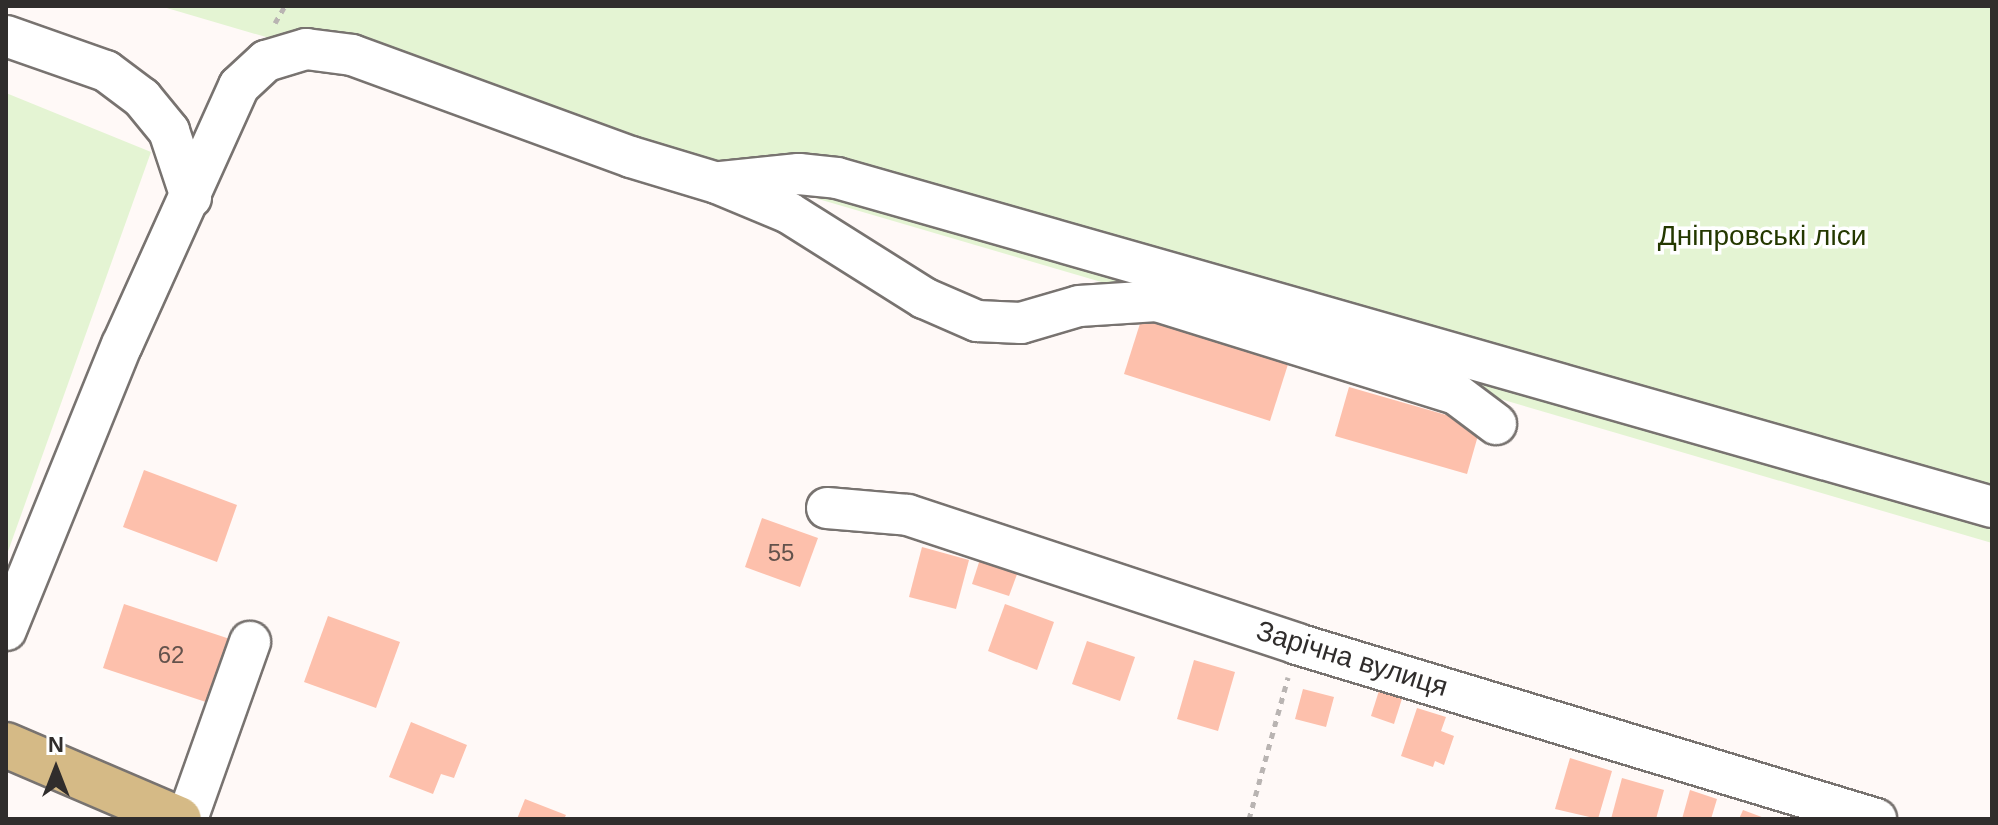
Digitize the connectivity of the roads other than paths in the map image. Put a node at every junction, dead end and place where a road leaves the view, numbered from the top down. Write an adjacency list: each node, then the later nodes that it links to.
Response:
1 (6, 36): 3 (street)
2 (717, 183): 3 (street); 4 (street); 5 (street)
3 (191, 197): 7 (street)
4 (1496, 424)
5 (1992, 507)
6 (827, 508): 12 (street, Зарічна вулиця)
7 (6, 630)
8 (250, 642): 11 (street)
9 (6, 745): 10 (main road)
10 (179, 819)
11 (187, 819)
12 (1876, 819)

